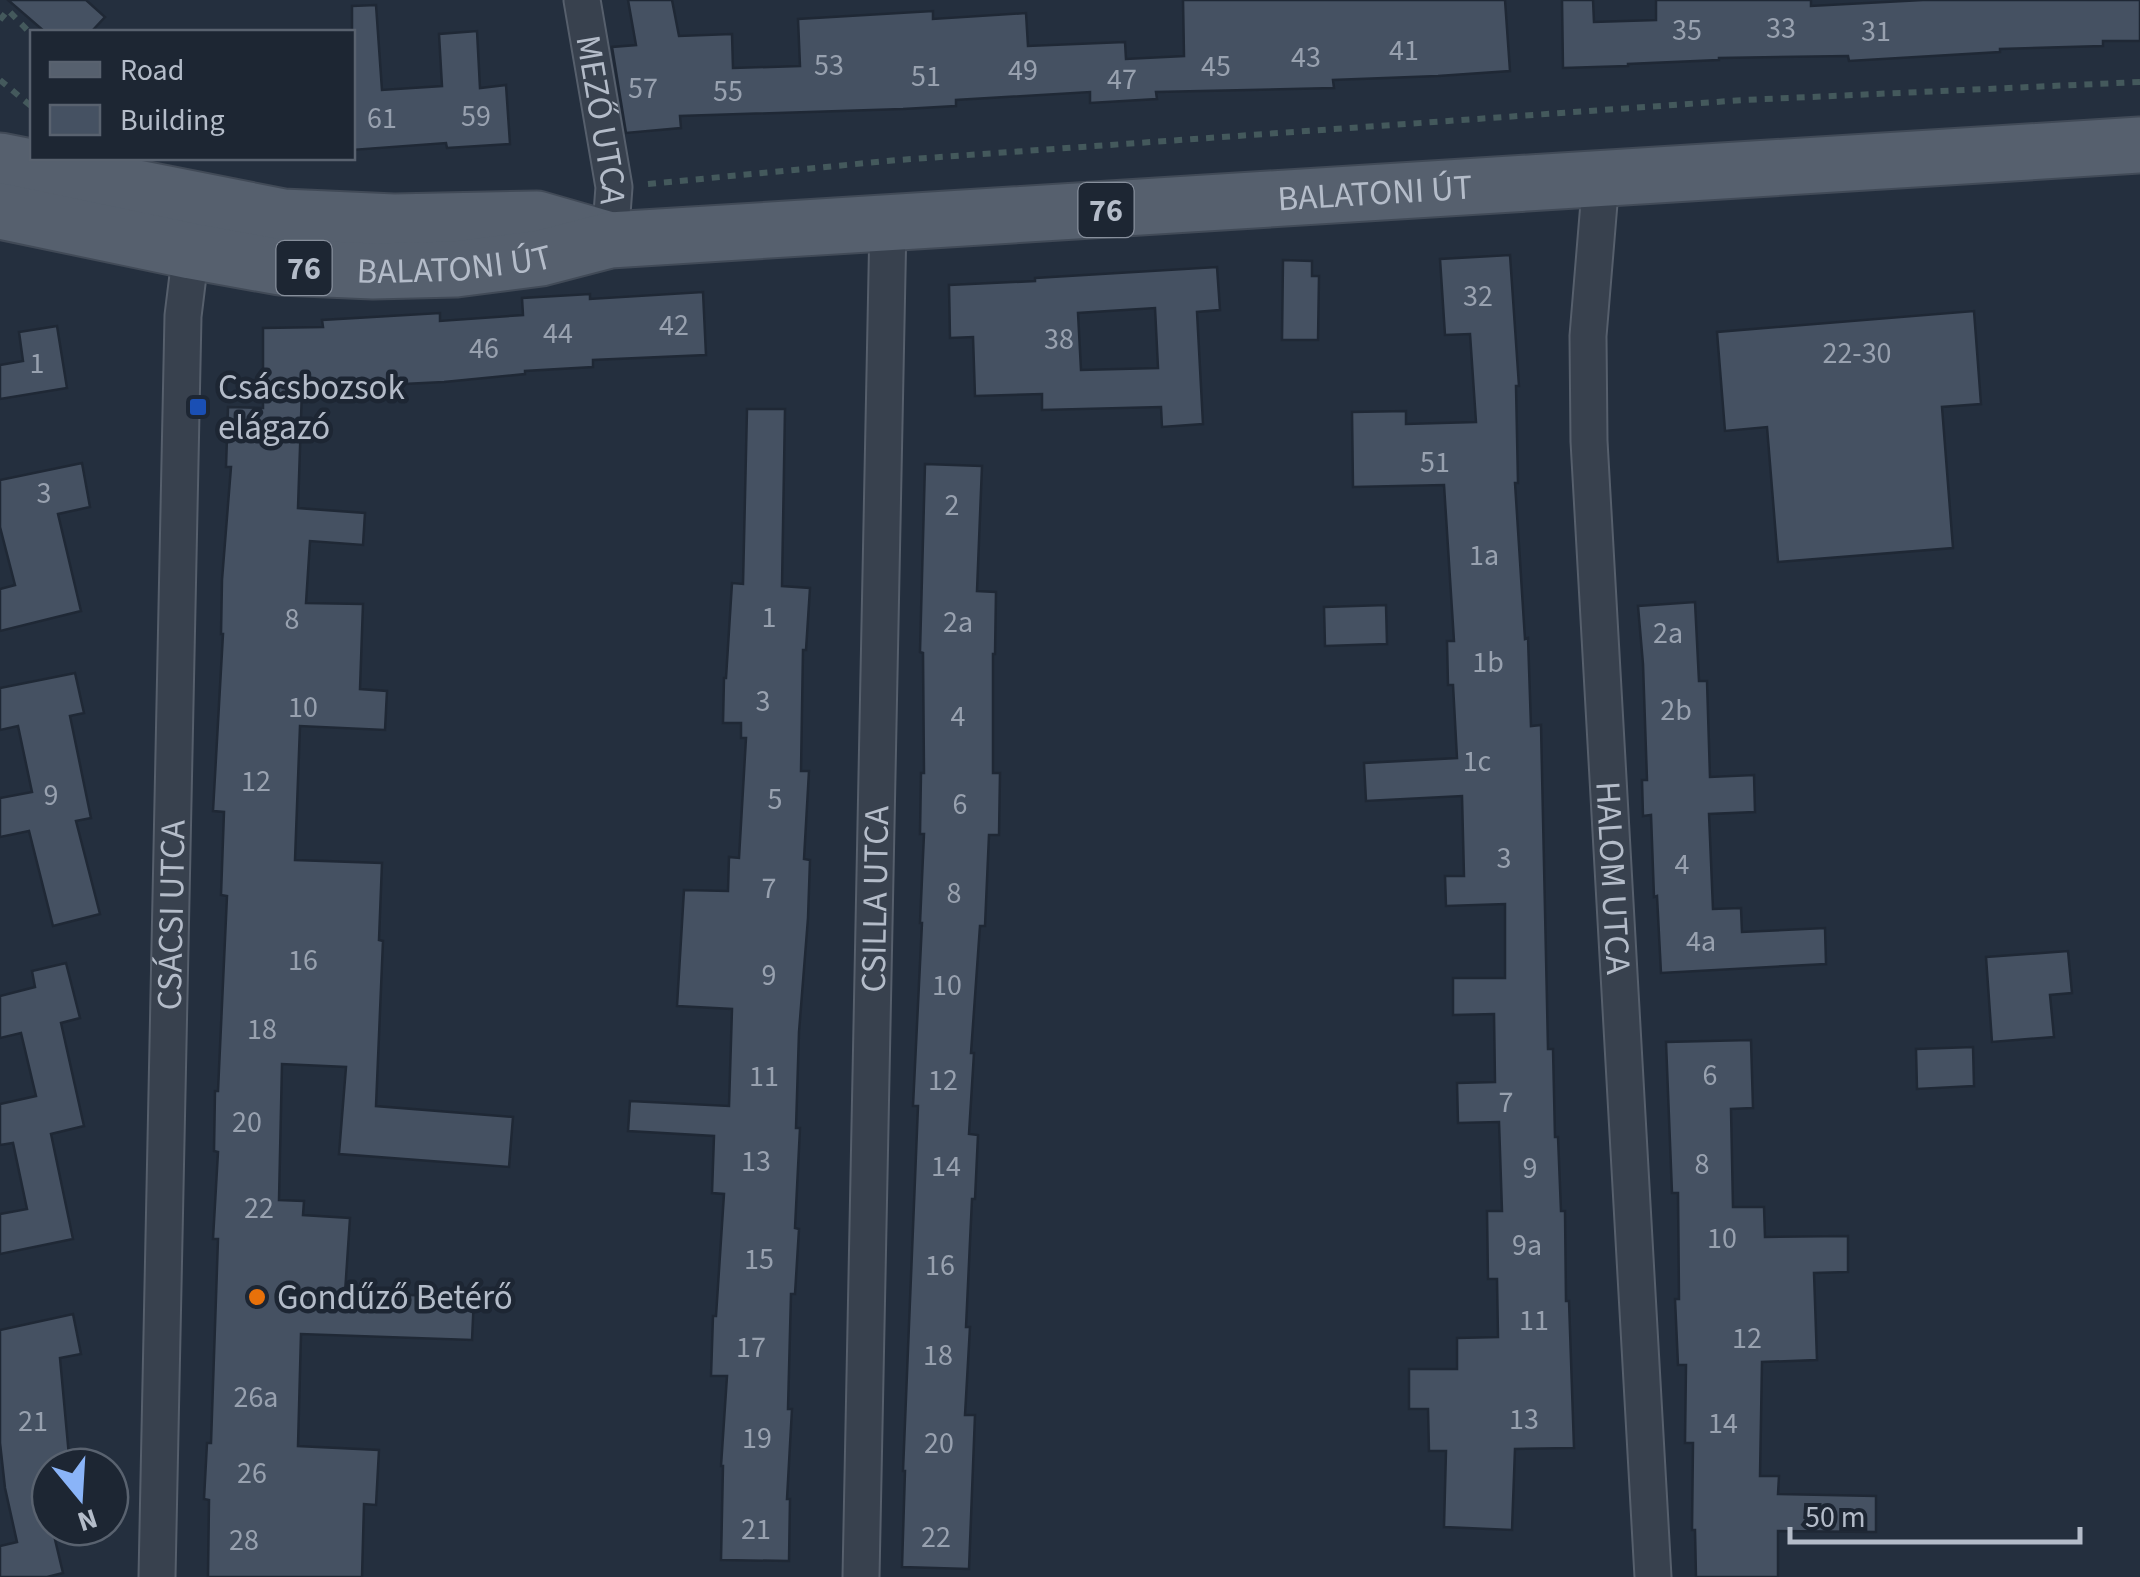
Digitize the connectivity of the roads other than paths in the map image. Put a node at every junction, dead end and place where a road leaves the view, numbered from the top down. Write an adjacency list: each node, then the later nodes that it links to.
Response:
1 (582, 0): 6 (street, MEZŐ UTCA)
2 (2140, 145): 4 (main road, BALATONI ÚT / 76)
3 (0, 161): 6 (main road, BALATONI ÚT / 76)
4 (1602, 179): 7 (main road, BALATONI ÚT / 76); 11 (street, HALOM UTCA)
5 (0, 212): 8 (main road, BALATONI ÚT / 76)
6 (612, 213): 7 (main road, BALATONI ÚT / 76); 8 (main road, BALATONI ÚT / 76)
7 (888, 223): 10 (street, CSILLA UTCA)
8 (191, 251): 9 (street, CSÁCSI UTCA)
9 (157, 1577)
10 (861, 1577)
11 (1653, 1577)

